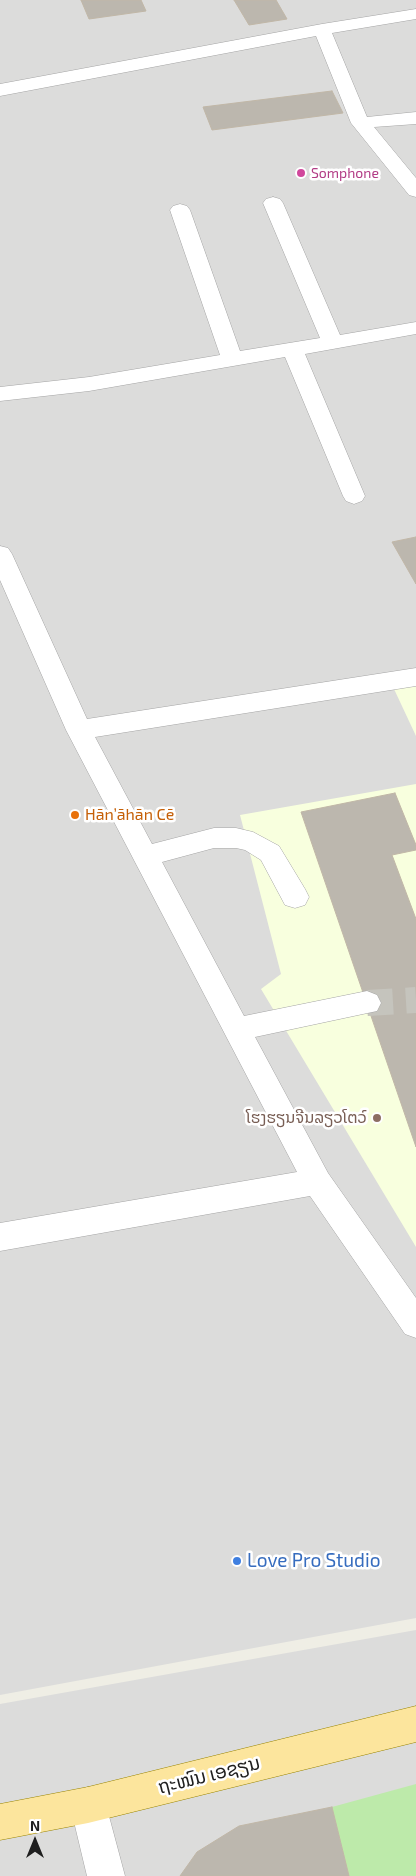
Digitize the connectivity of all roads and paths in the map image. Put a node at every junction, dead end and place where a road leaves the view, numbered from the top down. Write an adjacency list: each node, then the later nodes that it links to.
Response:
1 (416, 14): 2 (street)
2 (322, 29): 3 (street); 5 (street)
3 (0, 90)
4 (416, 118): 5 (street)
5 (360, 123): 6 (street)
6 (416, 191)
7 (273, 202): 10 (street)
8 (180, 210): 12 (street)
9 (416, 328): 10 (street)
10 (333, 343): 11 (street)
11 (294, 350): 12 (street); 14 (street)
12 (233, 360): 13 (street)
13 (0, 394)
14 (354, 496)
15 (0, 554): 16 (street)
16 (9, 599): 18 (street)
17 (416, 677): 18 (street)
18 (80, 730): 19 (street)
19 (146, 856): 20 (street); 22 (street)
20 (295, 897)
21 (367, 1004): 22 (street)
22 (237, 1029): 23 (street)
23 (317, 1182): 24 (street); 25 (street)
24 (0, 1237)
25 (416, 1324)
26 (416, 1724): 27 (main road, ຖະໜົນ ເອຊຽນ)
27 (88, 1805): 28 (main road, ຖະໜົນ ເອຊຽນ); 29 (street)
28 (0, 1822)
29 (106, 1876)

